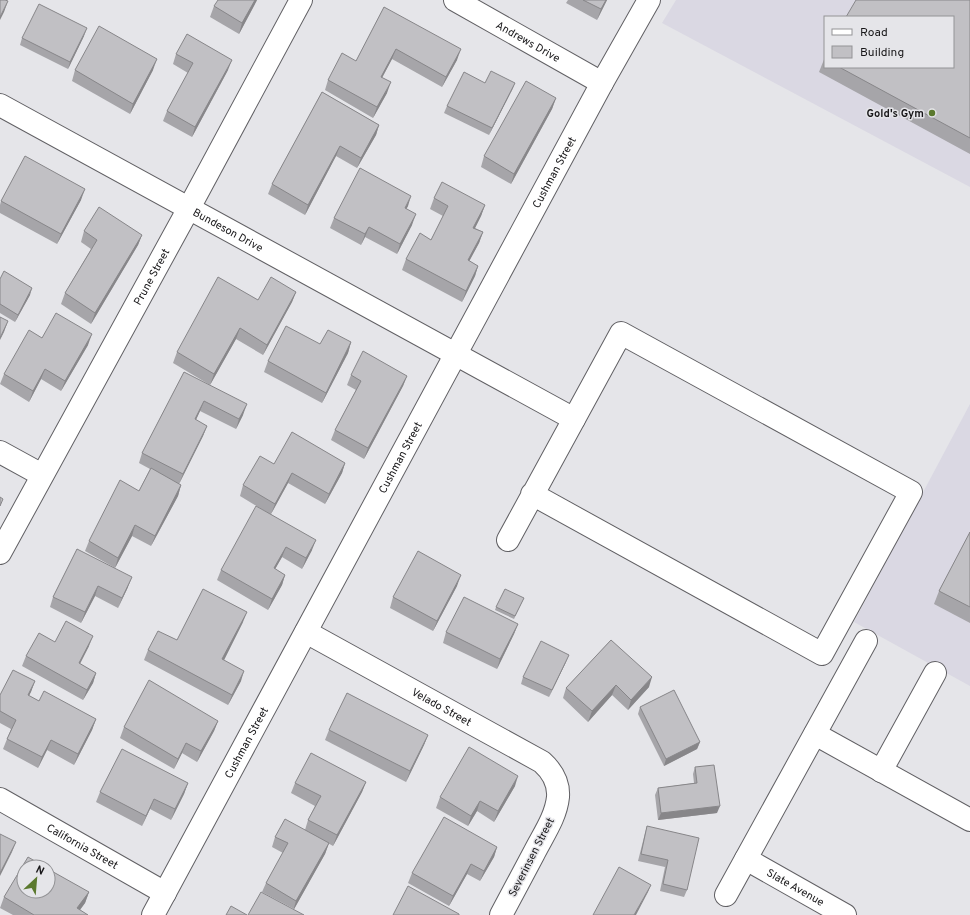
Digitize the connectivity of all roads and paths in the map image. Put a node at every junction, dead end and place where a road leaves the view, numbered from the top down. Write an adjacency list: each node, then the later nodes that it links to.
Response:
1 (301, 0): 6 (street, Prune Street)
2 (455, 0): 4 (street, Andrews Drive)
3 (649, 0): 4 (street, Cushman Street)
4 (602, 82): 7 (street, Cushman Street)
5 (0, 105): 6 (street, Bundeson Drive)
6 (189, 208): 7 (street, Bundeson Drive); 10 (street, Prune Street)
7 (456, 354): 8 (street, Bundeson Drive); 14 (street, Cushman Street)
8 (574, 419): 11 (street); 11 (street)
9 (0, 452): 10 (street)
10 (42, 475): 13 (street, Prune Street)
11 (532, 494): 12 (street)
12 (508, 540)
13 (0, 553)
14 (306, 632): 19 (street, Velado Street); 23 (street, Cushman Street)
15 (866, 641): 17 (street)
16 (935, 673): 18 (street)
17 (815, 734): 18 (street); 22 (street)
18 (881, 771): 21 (street)
19 (558, 797): 26 (street, Severinsen Street)
20 (0, 799): 23 (street, California Street)
21 (970, 820)
22 (746, 859): 24 (street); 27 (street, Slate Avenue)
23 (165, 893): 25 (street, Cushman Street)
24 (726, 895)
25 (153, 915)
26 (501, 915)
27 (845, 915)

